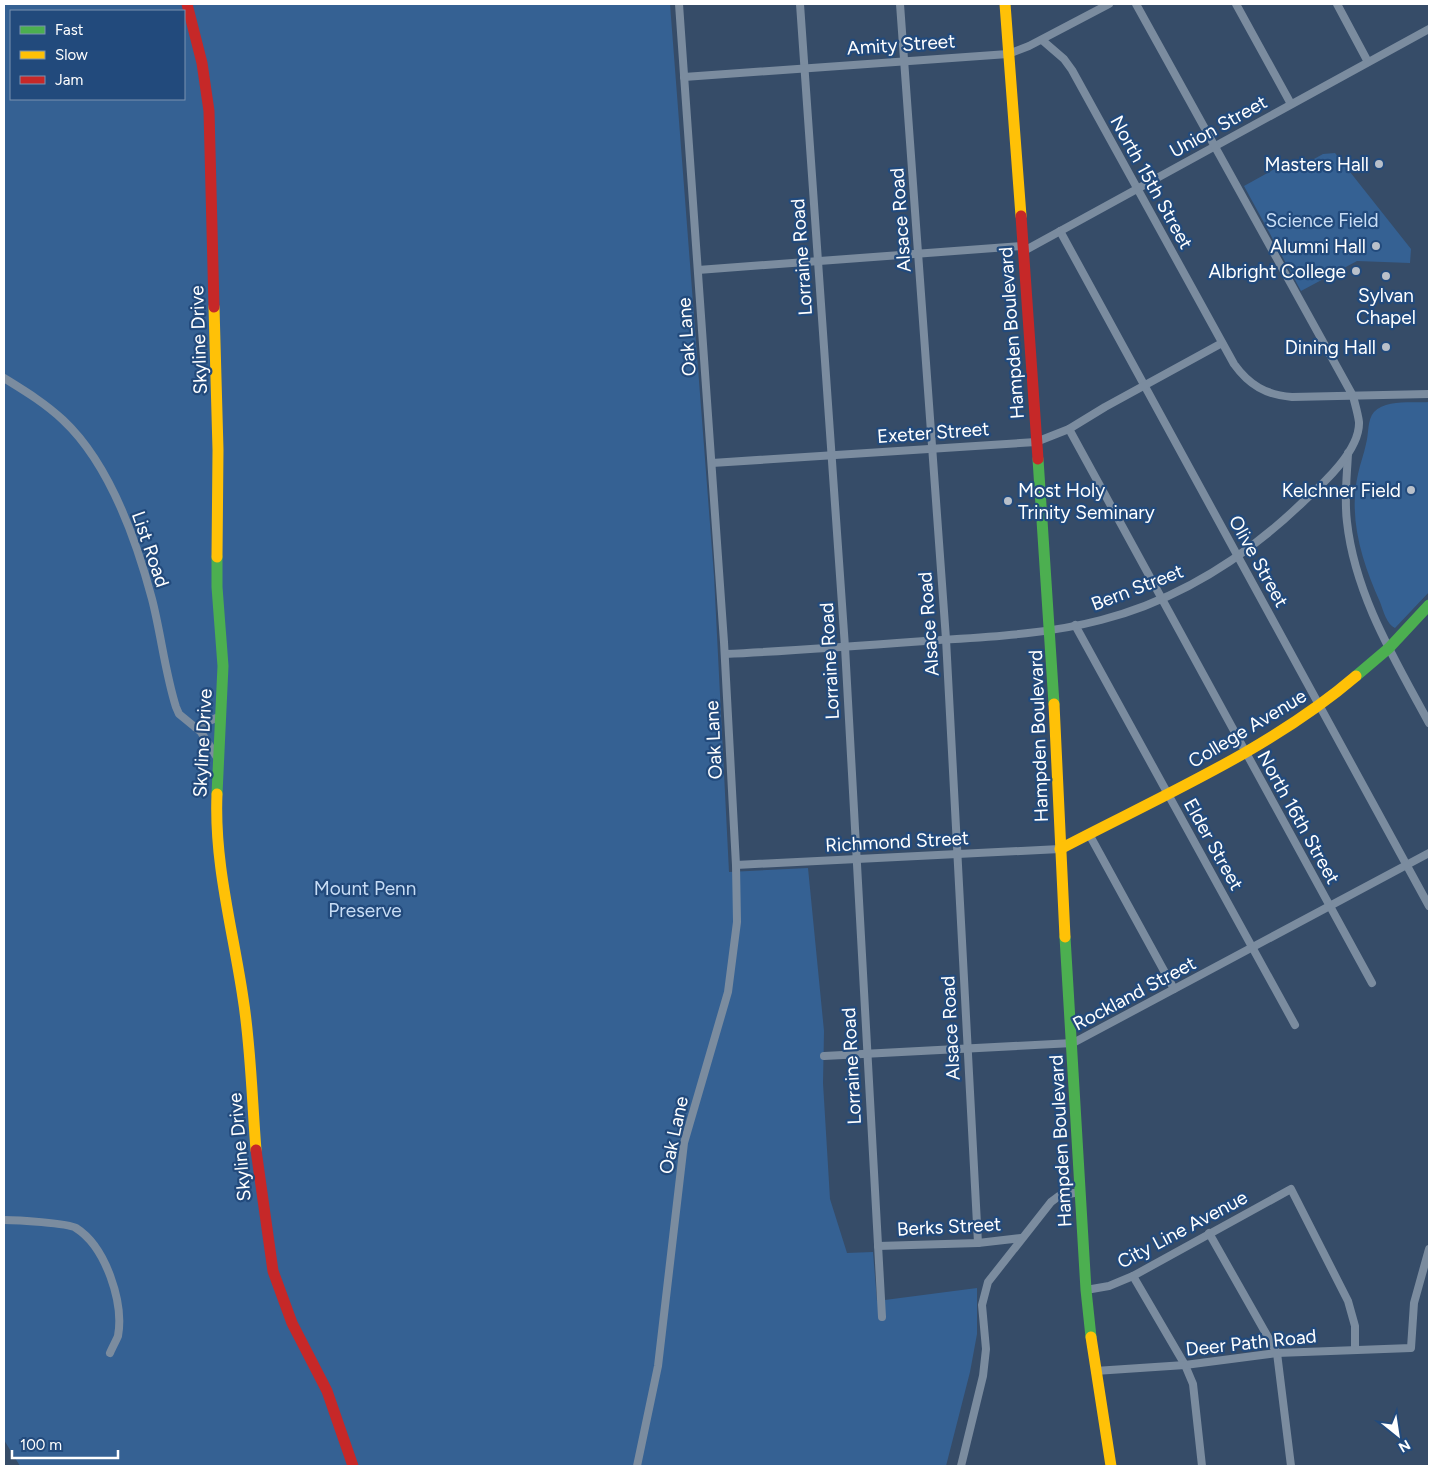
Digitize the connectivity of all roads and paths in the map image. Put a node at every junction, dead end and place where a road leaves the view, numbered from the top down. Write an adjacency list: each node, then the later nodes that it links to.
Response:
1 (187, 4): 46 (street, Skyline Drive)
2 (679, 4): 16 (street, Oak Lane)
3 (800, 4): 15 (street, Lorraine Road)
4 (900, 4): 13 (street, Alsace Road)
5 (1005, 4): 12 (street, Hampden Boulevard)
6 (1109, 4): 11 (street, Amity Street)
7 (1136, 4): 18 (street, Bern Street)
8 (1236, 4): 17 (street)
9 (1337, 4): 14 (street)
10 (1429, 29): 14 (street, Union Street)
11 (1042, 40): 12 (street, Amity Street); 19 (street, North 15th Street)
12 (1008, 54): 13 (street, Amity Street); 21 (street, Hampden Boulevard)
13 (904, 61): 15 (street, Amity Street); 22 (street, Alsace Road)
14 (1368, 62): 17 (street, Union Street)
15 (804, 68): 16 (street, Amity Street); 23 (street, Lorraine Road)
16 (684, 77): 24 (street, Oak Lane)
17 (1291, 104): 18 (street, Union Street)
18 (1214, 146): 19 (street, Union Street); 29 (street, Bern Street)
19 (1137, 189): 20 (street, Union Street); 25 (street, North 15th Street)
20 (1060, 231): 21 (street, Union Street); 27 (street, Olive Street)
21 (1022, 249): 22 (street, Union Street); 31 (street, Hampden Boulevard)
22 (918, 254): 23 (street, Union Street); 32 (street, Alsace Road)
23 (818, 261): 24 (street, Union Street); 34 (street, Lorraine Road)
24 (698, 270): 35 (street, Oak Lane)
25 (1222, 343): 27 (street, Exeter Street); 29 (street, North 15th Street)
26 (4, 378): 48 (street, List Road)
27 (1144, 386): 30 (street, Exeter Street); 36 (street, Olive Street)
28 (1429, 394): 29 (street)
29 (1353, 396): 33 (street, Bern Street)
30 (1068, 429): 31 (street, Exeter Street); 37 (street, North 16th Street)
31 (1036, 442): 32 (street, Exeter Street); 40 (street, Hampden Boulevard)
32 (932, 449): 34 (street, Exeter Street); 41 (street, Alsace Road)
33 (1348, 453): 36 (street, Bern Street); 43 (street)
34 (832, 454): 35 (street, Exeter Street); 42 (street, Lorraine Road)
35 (712, 463): 44 (street, Oak Lane)
36 (1238, 557): 37 (street, Bern Street); 45 (street, Olive Street)
37 (1161, 599): 39 (street, Bern Street); 49 (street, North 16th Street)
38 (1429, 605): 43 (street, College Avenue)
39 (1075, 625): 40 (street, Bern Street); 51 (street, Elder Street)
40 (1051, 630): 41 (street, Bern Street); 53 (street, Hampden Boulevard)
41 (946, 640): 42 (street, Bern Street); 55 (street, Alsace Road)
42 (845, 647): 44 (street, Bern Street); 56 (street, Lorraine Road)
43 (1389, 648): 45 (street, College Avenue); 47 (street)
44 (724, 654): 57 (street, Oak Lane)
45 (1320, 706): 49 (street, College Avenue); 58 (street, Olive Street)
46 (221, 716): 48 (street); 50 (street, Skyline Drive)
47 (1429, 723)
48 (195, 727): 50 (street, List Road)
49 (1245, 752): 51 (street, College Avenue); 60 (street, North 16th Street)
50 (219, 760): 84 (street, Skyline Drive)
51 (1168, 794): 52 (street, College Avenue); 61 (street, Elder Street)
52 (1089, 834): 53 (street, College Avenue); 63 (street)
53 (1060, 849): 55 (street, Richmond Street); 65 (street, Hampden Boulevard)
54 (1429, 853): 58 (street, Rockland Street)
55 (956, 854): 56 (street, Richmond Street); 66 (street, Alsace Road)
56 (855, 860): 57 (street, Richmond Street); 67 (street, Lorraine Road)
57 (736, 865): 85 (street, Oak Lane)
58 (1407, 865): 59 (street, Olive Street); 60 (street, Rockland Street)
59 (1429, 906)
60 (1330, 907): 61 (street, Rockland Street); 62 (street, North 16th Street)
61 (1252, 949): 63 (street, Rockland Street); 64 (street, Elder Street)
62 (1372, 983)
63 (1174, 989): 65 (street, Rockland Street)
64 (1295, 1025)
65 (1073, 1043): 66 (street, Rockland Street); 69 (street, Hampden Boulevard)
66 (967, 1048): 67 (street, Rockland Street); 73 (street, Alsace Road)
67 (866, 1054): 68 (street, Rockland Street); 74 (street, Lorraine Road)
68 (824, 1056)
69 (1079, 1192): 72 (street); 77 (street, Hampden Boulevard)
70 (4, 1220): 80 (street)
71 (1209, 1233): 76 (street, City Line Avenue); 79 (street, City Line Avenue); 81 (street)
72 (1021, 1238): 73 (street, Berks Street); 86 (street)
73 (978, 1243): 74 (street, Berks Street)
74 (878, 1246): 78 (street, Lorraine Road)
75 (1429, 1248): 79 (street, Deer Path Road)
76 (1133, 1276): 77 (street, City Line Avenue); 82 (street)
77 (1086, 1290): 83 (street, Hampden Boulevard)
78 (882, 1317)
79 (1355, 1349): 81 (street, Deer Path Road)
80 (110, 1353)
81 (1277, 1353): 82 (street, Deer Path Road); 89 (street)
82 (1185, 1366): 83 (street, Deer Path Road); 88 (street)
83 (1095, 1371): 87 (street, Hampden Boulevard)
84 (353, 1466)
85 (637, 1466)
86 (961, 1466)
87 (1111, 1466)
88 (1202, 1466)
89 (1291, 1466)

